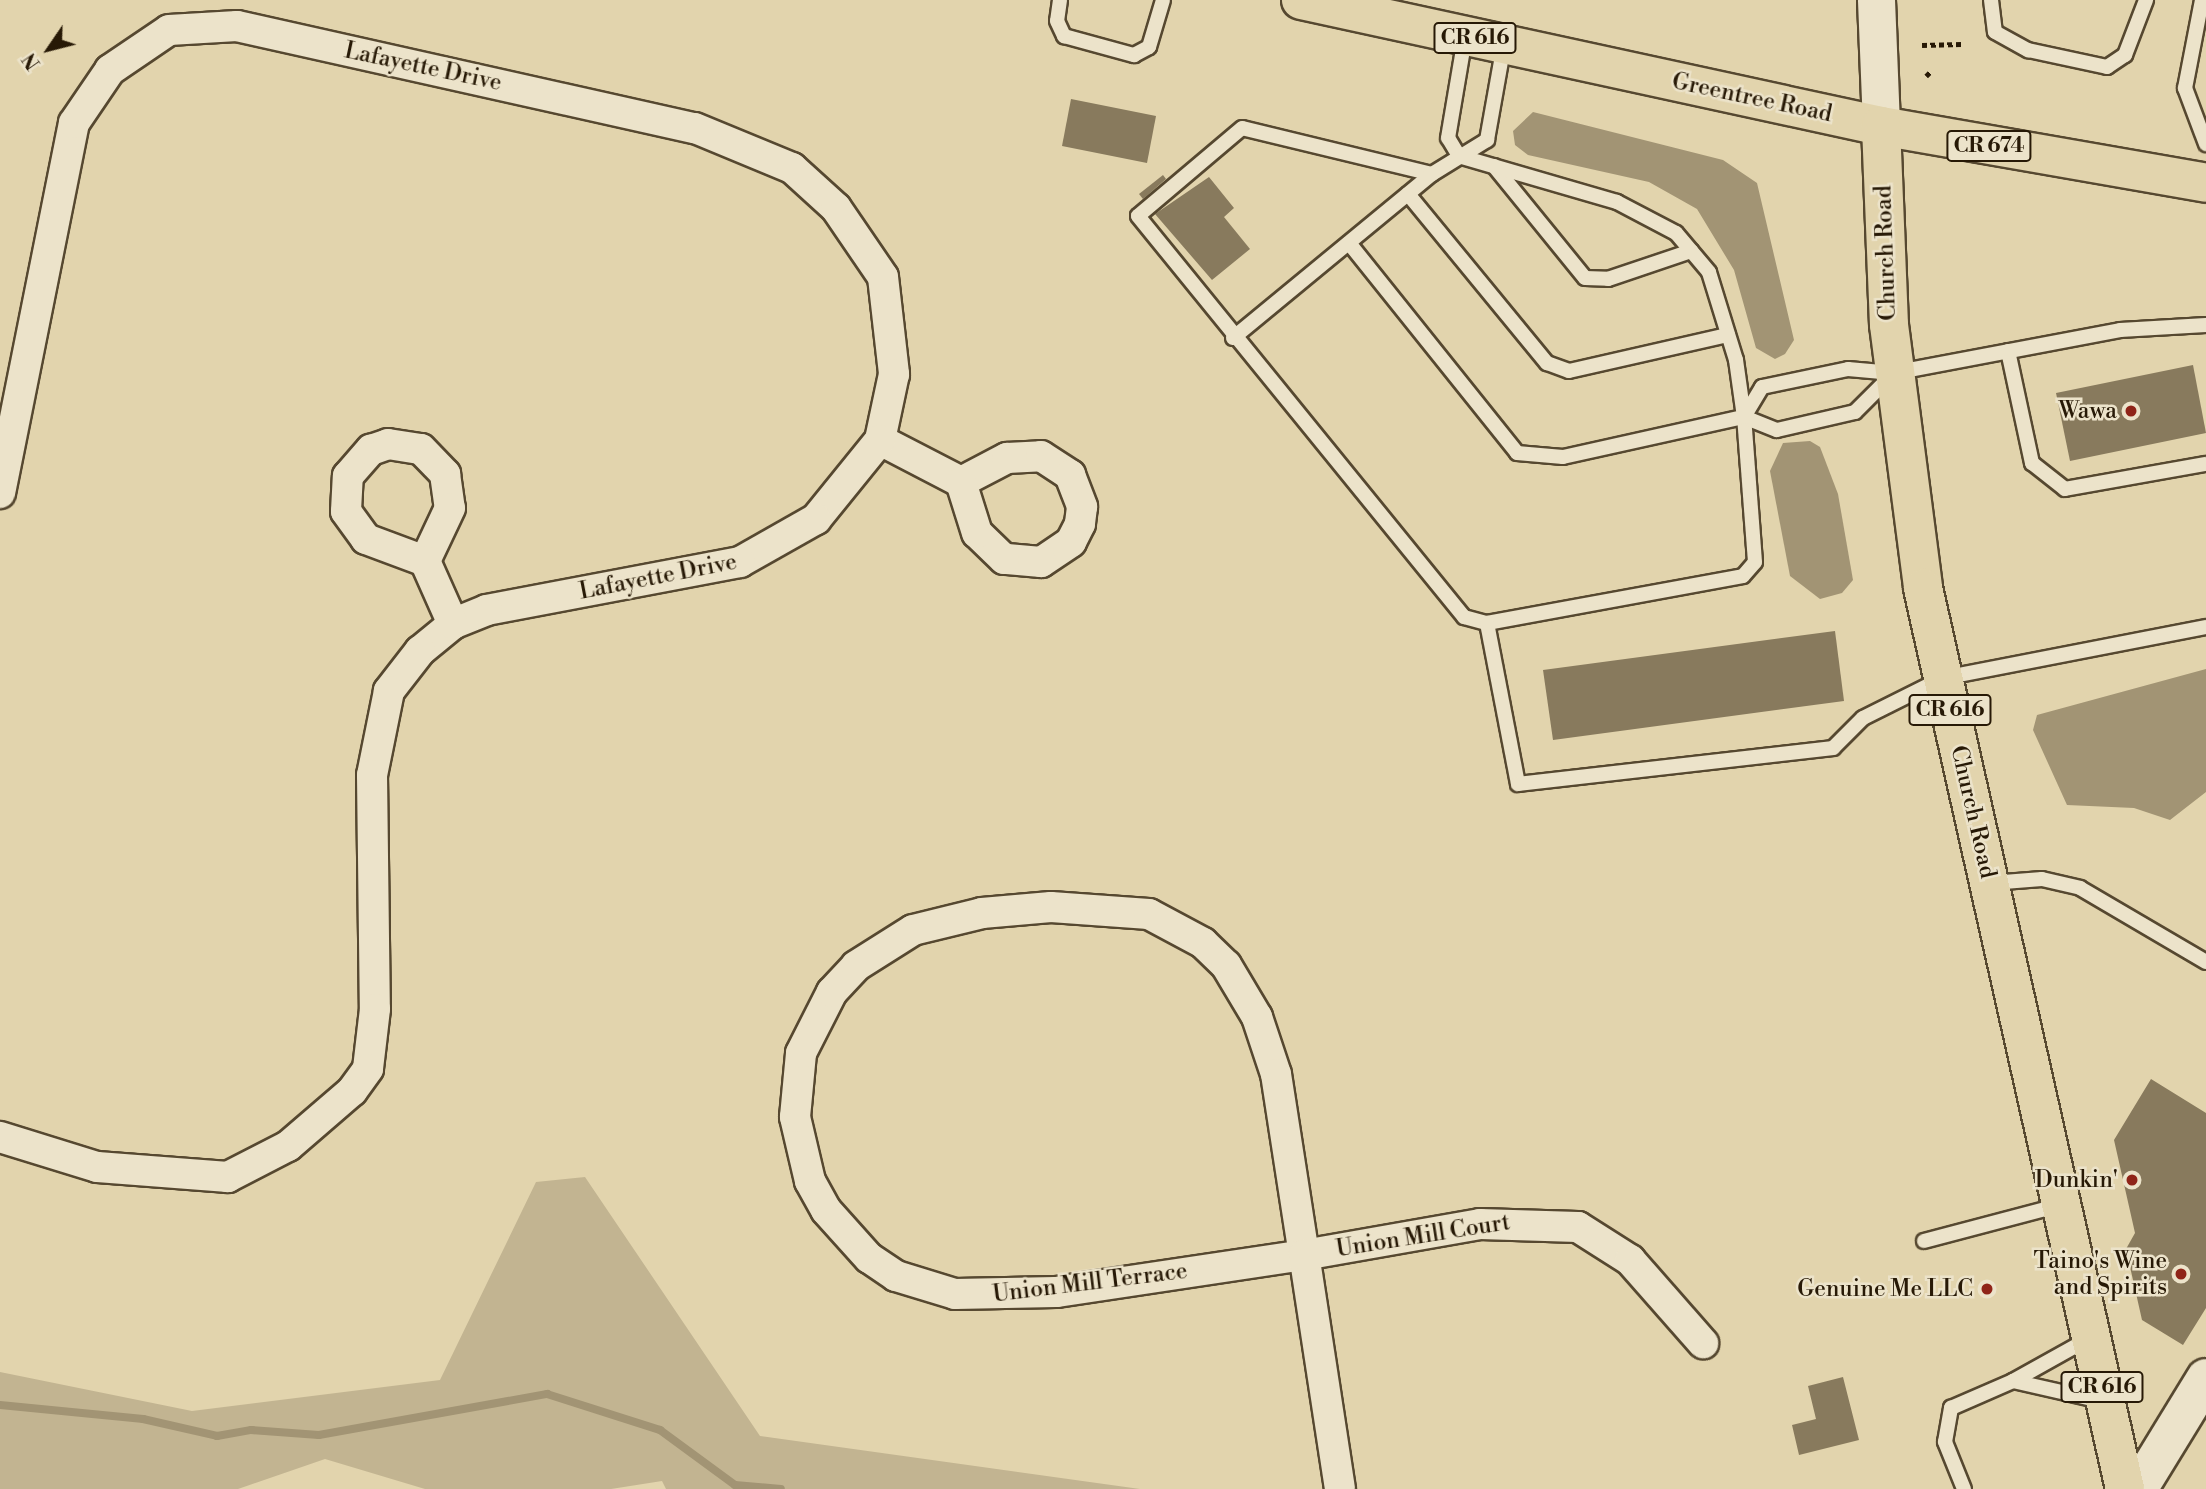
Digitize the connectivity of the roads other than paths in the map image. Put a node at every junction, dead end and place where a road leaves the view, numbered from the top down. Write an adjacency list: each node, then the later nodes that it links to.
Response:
1 (1060, 0): 2 (lane)
2 (1163, 0)
3 (1301, 0): 8 (main road, Greentree Road / CR 616)
4 (1876, 0): 10 (street)
5 (1991, 0): 6 (lane)
6 (2146, 0)
7 (2202, 0): 11 (lane)
8 (1465, 36): 9 (main road, Greentree Road / CR 616); 12 (lane)
9 (1504, 44): 10 (main road, Greentree Road / CR 616); 12 (lane)
10 (1881, 126): 15 (main road, Greentree Road / CR 674); 23 (main road, Church Road / CR 616)
11 (2206, 144)
12 (1460, 156): 13 (lane); 14 (lane)
13 (1493, 165): 18 (lane); 18 (lane)
14 (1433, 174): 16 (lane); 21 (lane)
15 (2206, 183)
16 (1408, 194): 17 (lane); 20 (lane)
17 (1349, 243): 21 (lane); 24 (lane)
18 (1691, 251): 20 (lane)
19 (2206, 325): 22 (lane)
20 (1728, 335): 24 (lane)
21 (1233, 338): 30 (lane)
22 (2008, 351): 23 (lane); 26 (lane)
23 (1893, 373): 24 (lane); 24 (lane); 33 (main road, Church Road / CR 616)
24 (1744, 417): 30 (lane)
25 (880, 440): 27 (street); 28 (street, Lafayette Drive); 31 (street, Lafayette Drive)
26 (2206, 464)
27 (961, 482)
28 (1, 487)
29 (425, 561): 31 (street)
30 (1487, 623): 33 (lane)
31 (453, 624): 36 (street, Lafayette Drive)
32 (2206, 627): 33 (lane)
33 (1943, 678): 34 (main road, Church Road / CR 616)
34 (1989, 884): 35 (lane); 37 (main road, Church Road / CR 616)
35 (2206, 962)
36 (0, 1137)
37 (2061, 1205): 38 (lane); 40 (main road, Church Road / CR 616)
38 (1924, 1241)
39 (1304, 1255): 39 (street, Union Mill Terrace); 41 (street, Union Mill Court); 45 (street, Union Mill Terrace)
40 (2091, 1337): 43 (lane); 44 (main road, Church Road / CR 616)
41 (1703, 1343)
42 (2206, 1378): 48 (main road)
43 (2013, 1381): 44 (lane); 46 (lane)
44 (2105, 1403): 47 (main road, Church Road / CR 616)
45 (1340, 1489)
46 (1964, 1489)
47 (2125, 1489)
48 (2138, 1489)

